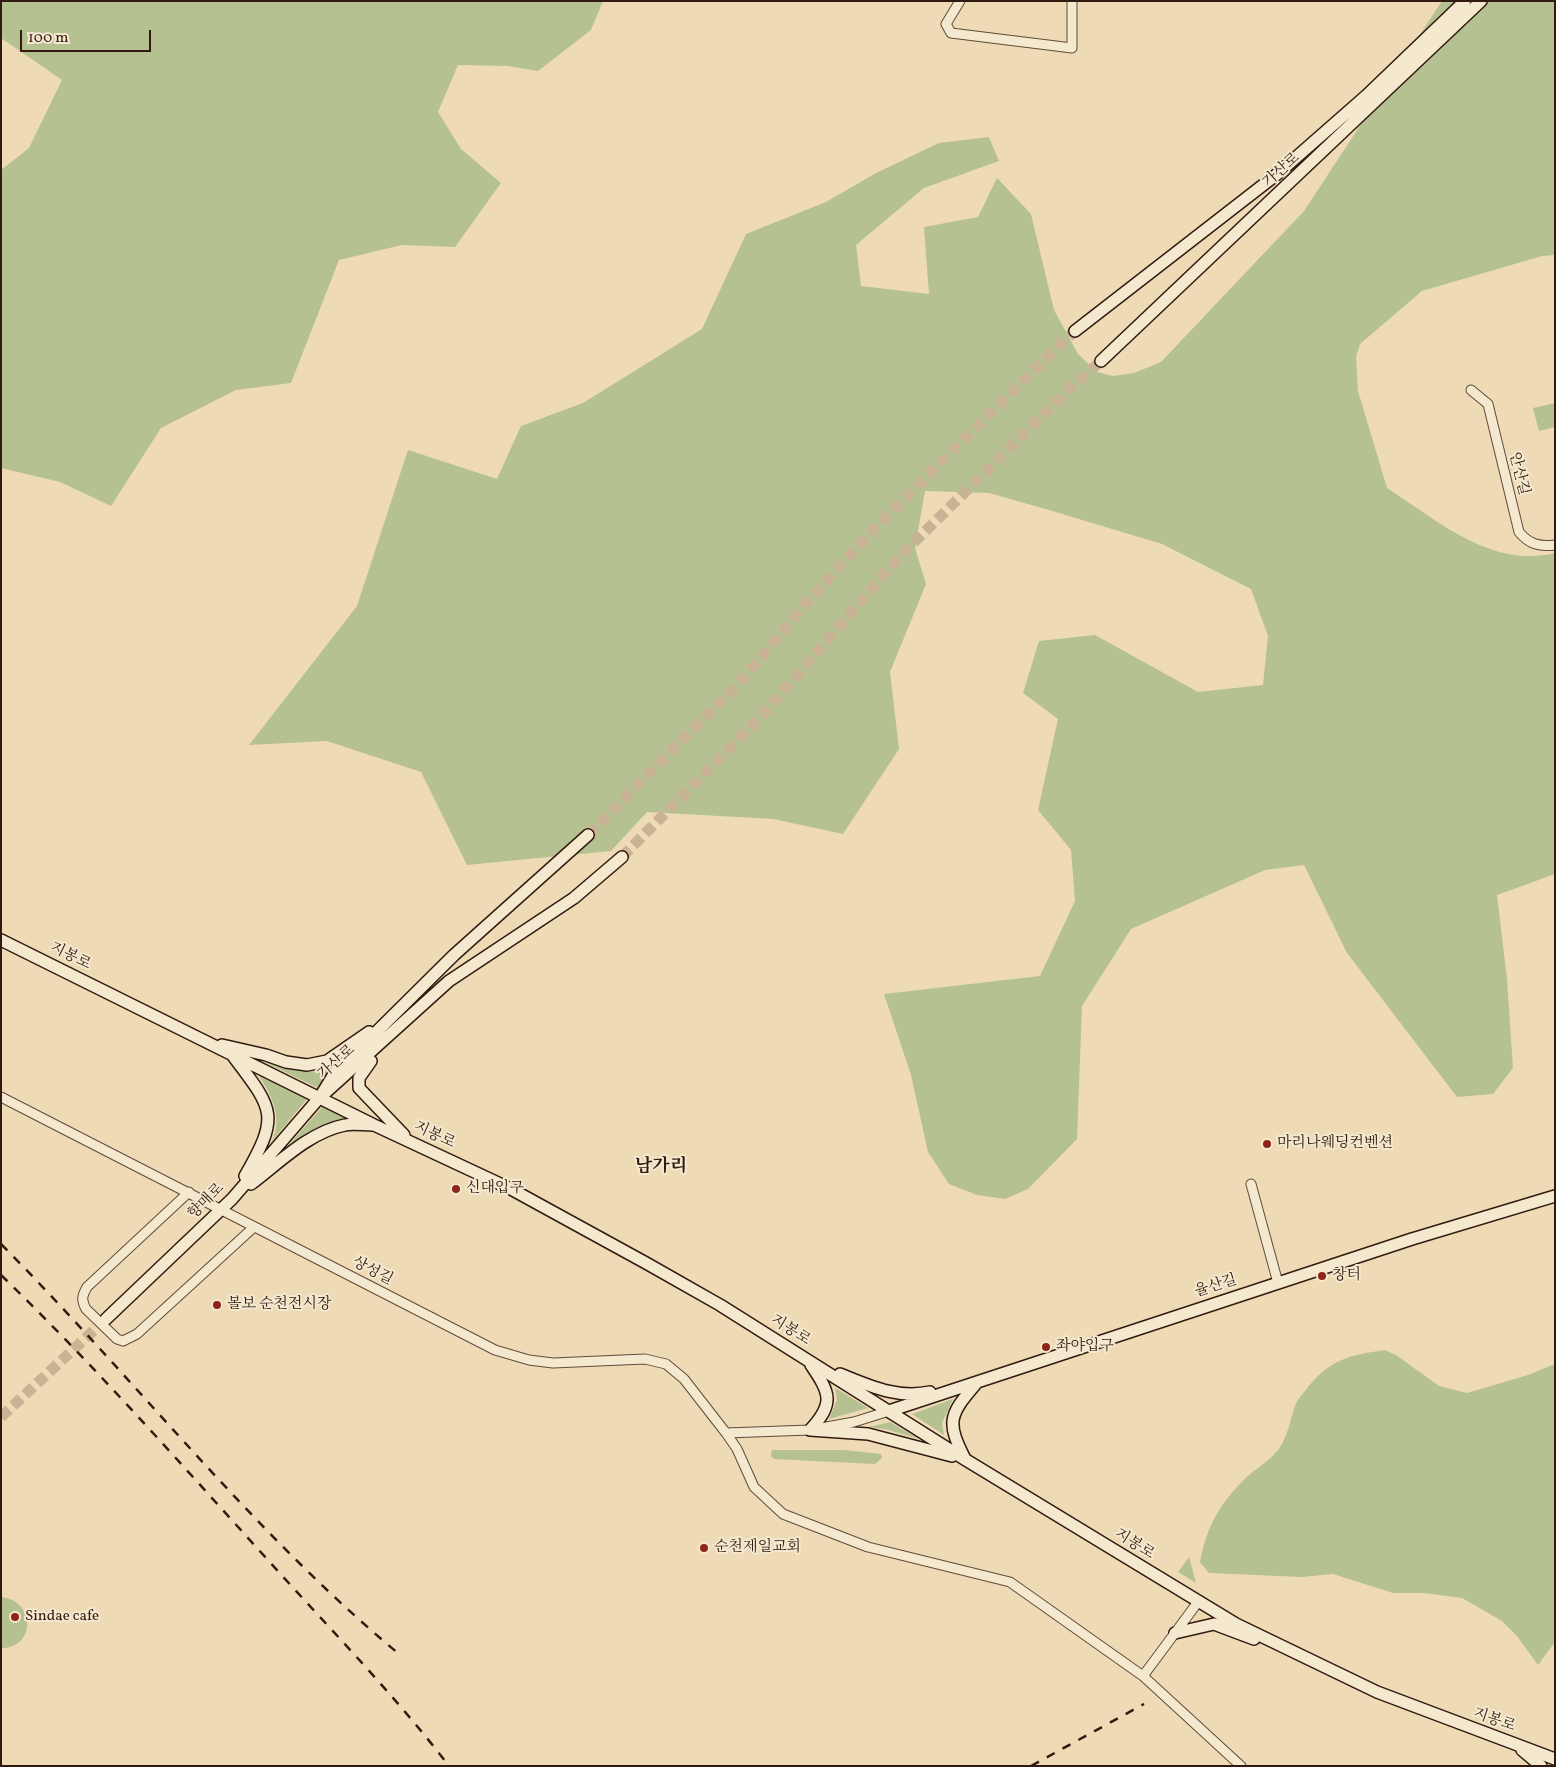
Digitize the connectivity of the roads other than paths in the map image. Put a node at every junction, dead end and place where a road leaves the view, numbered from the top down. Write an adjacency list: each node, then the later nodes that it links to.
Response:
1 (960, 1): 2 (street)
2 (1072, 1)
3 (1465, 1): 5 (main road, 가산로)
4 (1482, 1): 6 (main road, 가산로)
5 (1075, 331)
6 (1101, 361)
7 (1471, 390): 8 (street, 안산길)
8 (1555, 546)
9 (588, 835): 12 (main road, 가산로)
10 (622, 857): 12 (main road, 가산로)
11 (1, 940): 13 (main road, 지봉로)
12 (408, 1011): 13 (main road); 16 (main road, 가산로); 18 (main road)
13 (203, 1040): 14 (main road, 지봉로)
14 (232, 1054): 16 (main road, 지봉로); 22 (main road)
15 (1, 1097): 20 (street, 상성길)
16 (320, 1097): 17 (main road, 지봉로); 22 (main road, 향매로)
17 (374, 1125): 18 (main road, 지봉로); 22 (main road)
18 (410, 1142): 27 (main road, 지봉로)
19 (1251, 1184): 25 (street)
20 (189, 1192): 23 (street, 상성길); 24 (street)
21 (1555, 1196): 25 (main road, 율산길)
22 (232, 1199): 23 (main road, 향매로)
23 (222, 1210): 24 (street, 상성길); 26 (main road, 향매로)
24 (254, 1226): 31 (street, 상성길)
25 (1278, 1282): 28 (main road, 율산길)
26 (106, 1319)
27 (809, 1360): 28 (main road); 29 (main road, 지봉로); 30 (main road)
28 (976, 1383): 29 (main road, 율산길); 32 (main road)
29 (889, 1411): 30 (street); 32 (main road, 지봉로)
30 (810, 1430): 31 (street); 32 (main road)
31 (726, 1433): 36 (street, 상성길)
32 (966, 1460): 33 (main road, 지봉로)
33 (1198, 1602): 34 (street); 35 (main road, 지봉로)
34 (1175, 1633): 35 (main road); 36 (street)
35 (1279, 1646): 37 (main road, 지봉로)
36 (1143, 1676): 39 (street, 상성길)
37 (1515, 1744): 38 (main road, 지봉로); 41 (main road)
38 (1555, 1759)
39 (1230, 1762): 40 (street, 상성길)
40 (1241, 1766)
41 (1541, 1766)

